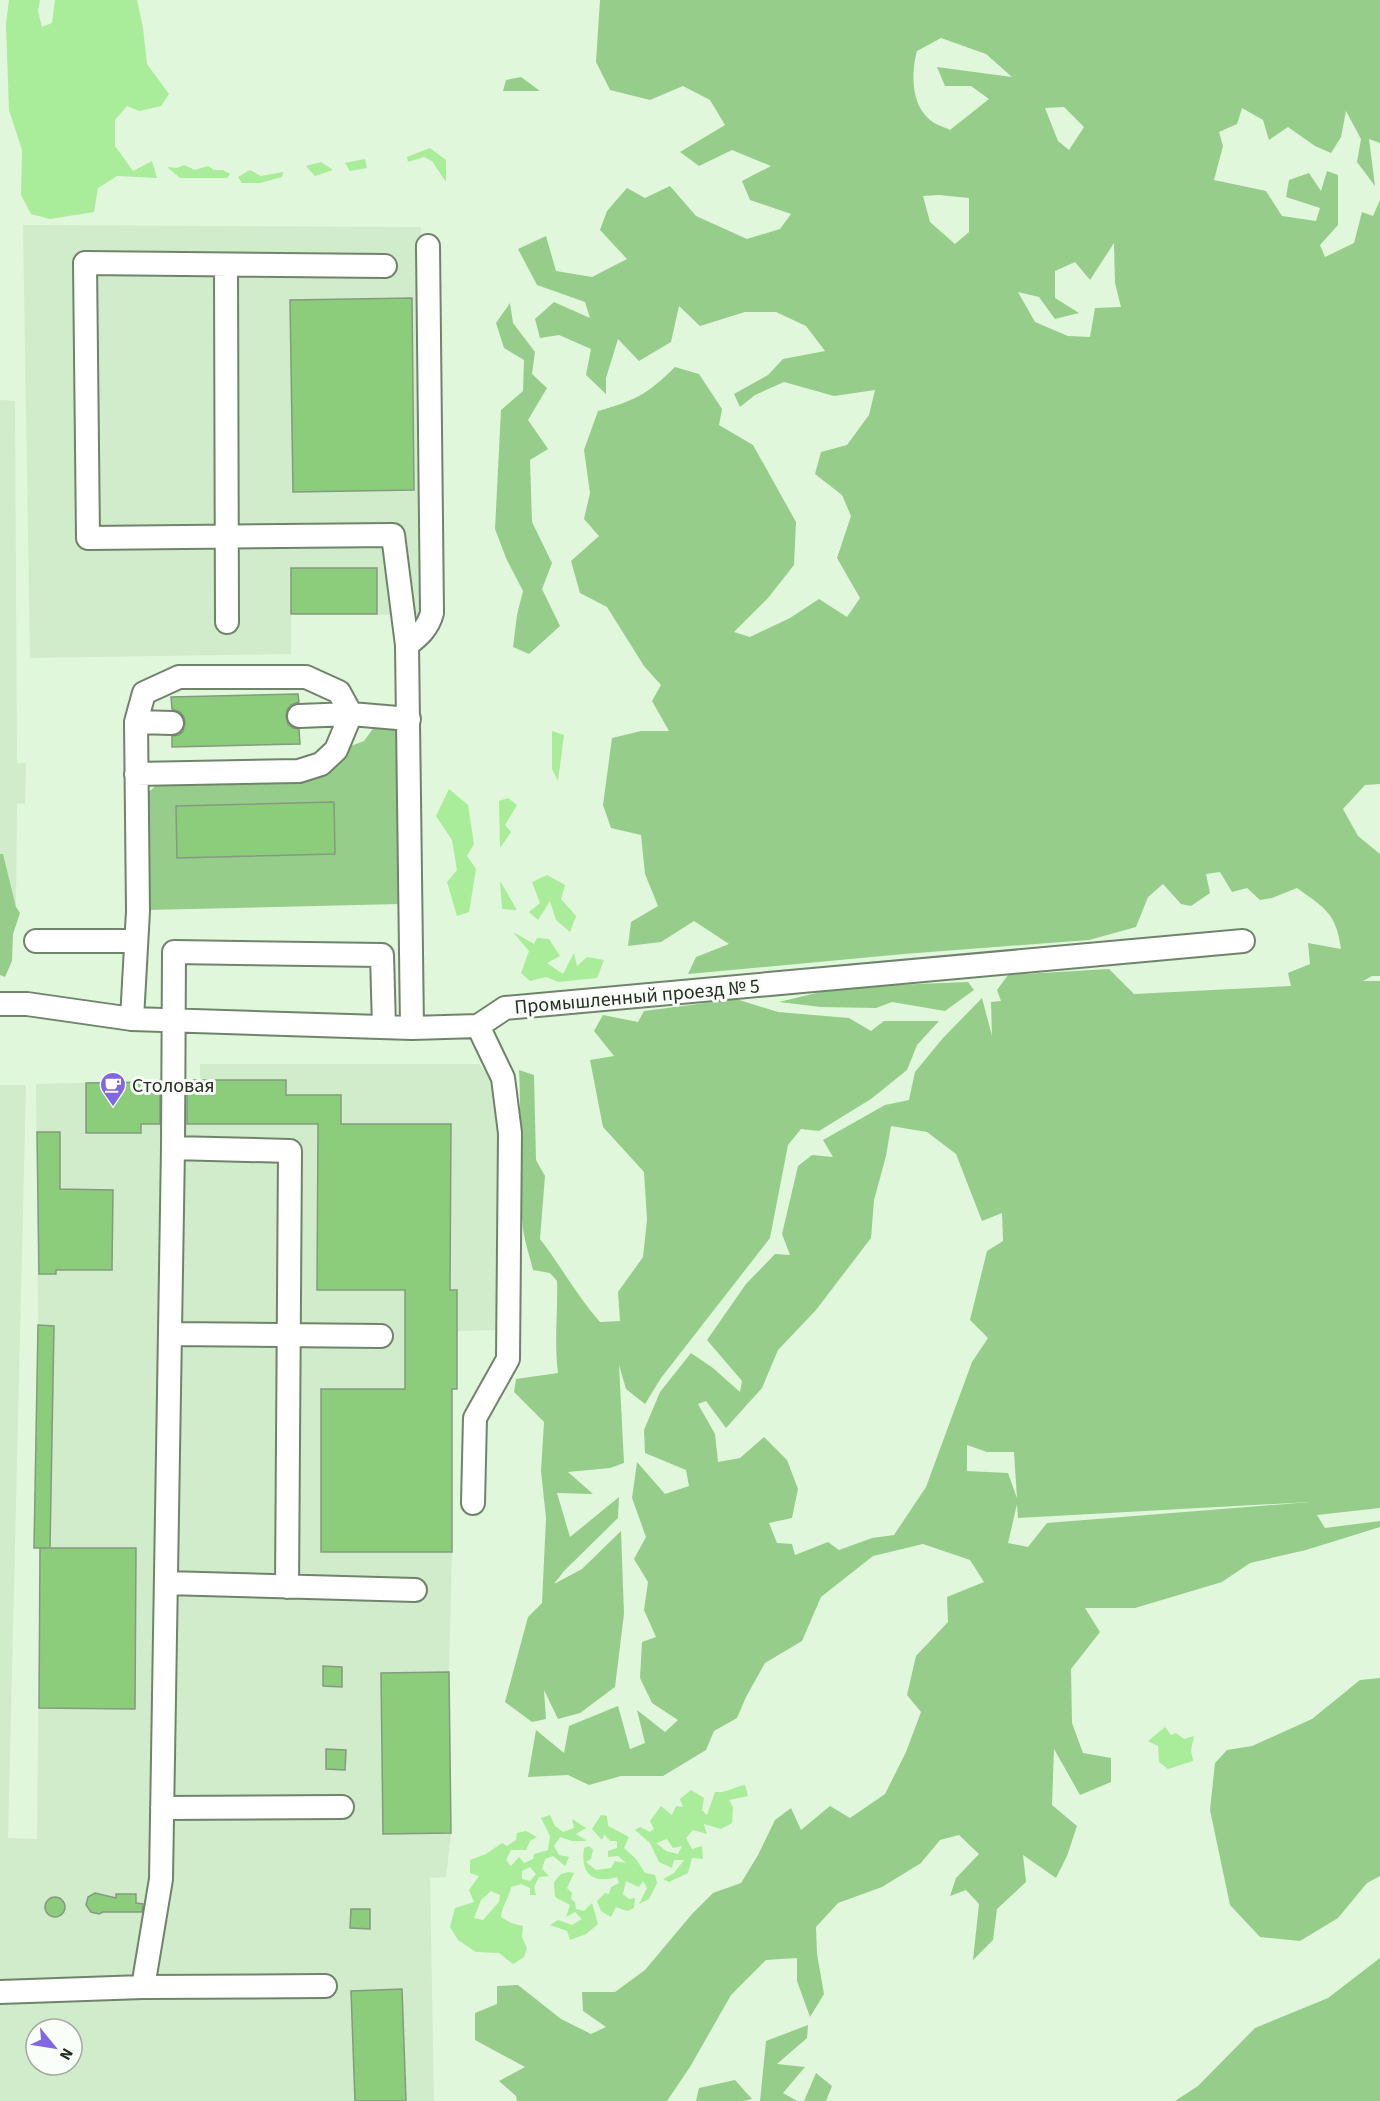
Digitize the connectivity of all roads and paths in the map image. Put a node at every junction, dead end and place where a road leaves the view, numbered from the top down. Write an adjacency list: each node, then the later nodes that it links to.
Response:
1 (428, 246): 6 (street)
2 (226, 265): 3 (street); 4 (street); 4 (street)
3 (385, 266)
4 (227, 537): 5 (street); 6 (street)
5 (227, 622)
6 (407, 645): 9 (street)
7 (351, 714): 8 (street); 9 (street); 10 (street); 12 (street)
8 (299, 716)
9 (409, 719): 21 (street)
10 (136, 722): 11 (street); 12 (street)
11 (172, 723)
12 (136, 774): 14 (street)
13 (36, 941): 14 (street)
14 (136, 941): 17 (street)
15 (1243, 941): 19 (street, Промышленный проезд № 5)
16 (0, 1004): 17 (street)
17 (132, 1019): 18 (street)
18 (174, 1020): 20 (street); 20 (street); 22 (street)
19 (478, 1026): 21 (street); 26 (street)
20 (384, 1027): 21 (street)
21 (412, 1028)
22 (173, 1148): 23 (street); 24 (street)
23 (170, 1334): 24 (street); 27 (street)
24 (289, 1336): 25 (street); 28 (street)
25 (381, 1336)
26 (473, 1503)
27 (166, 1583): 28 (street); 31 (street)
28 (287, 1587): 29 (street)
29 (414, 1590)
30 (342, 1807): 31 (street)
31 (162, 1808): 33 (street)
32 (325, 1986): 33 (street)
33 (143, 1987): 34 (street)
34 (0, 1992)

